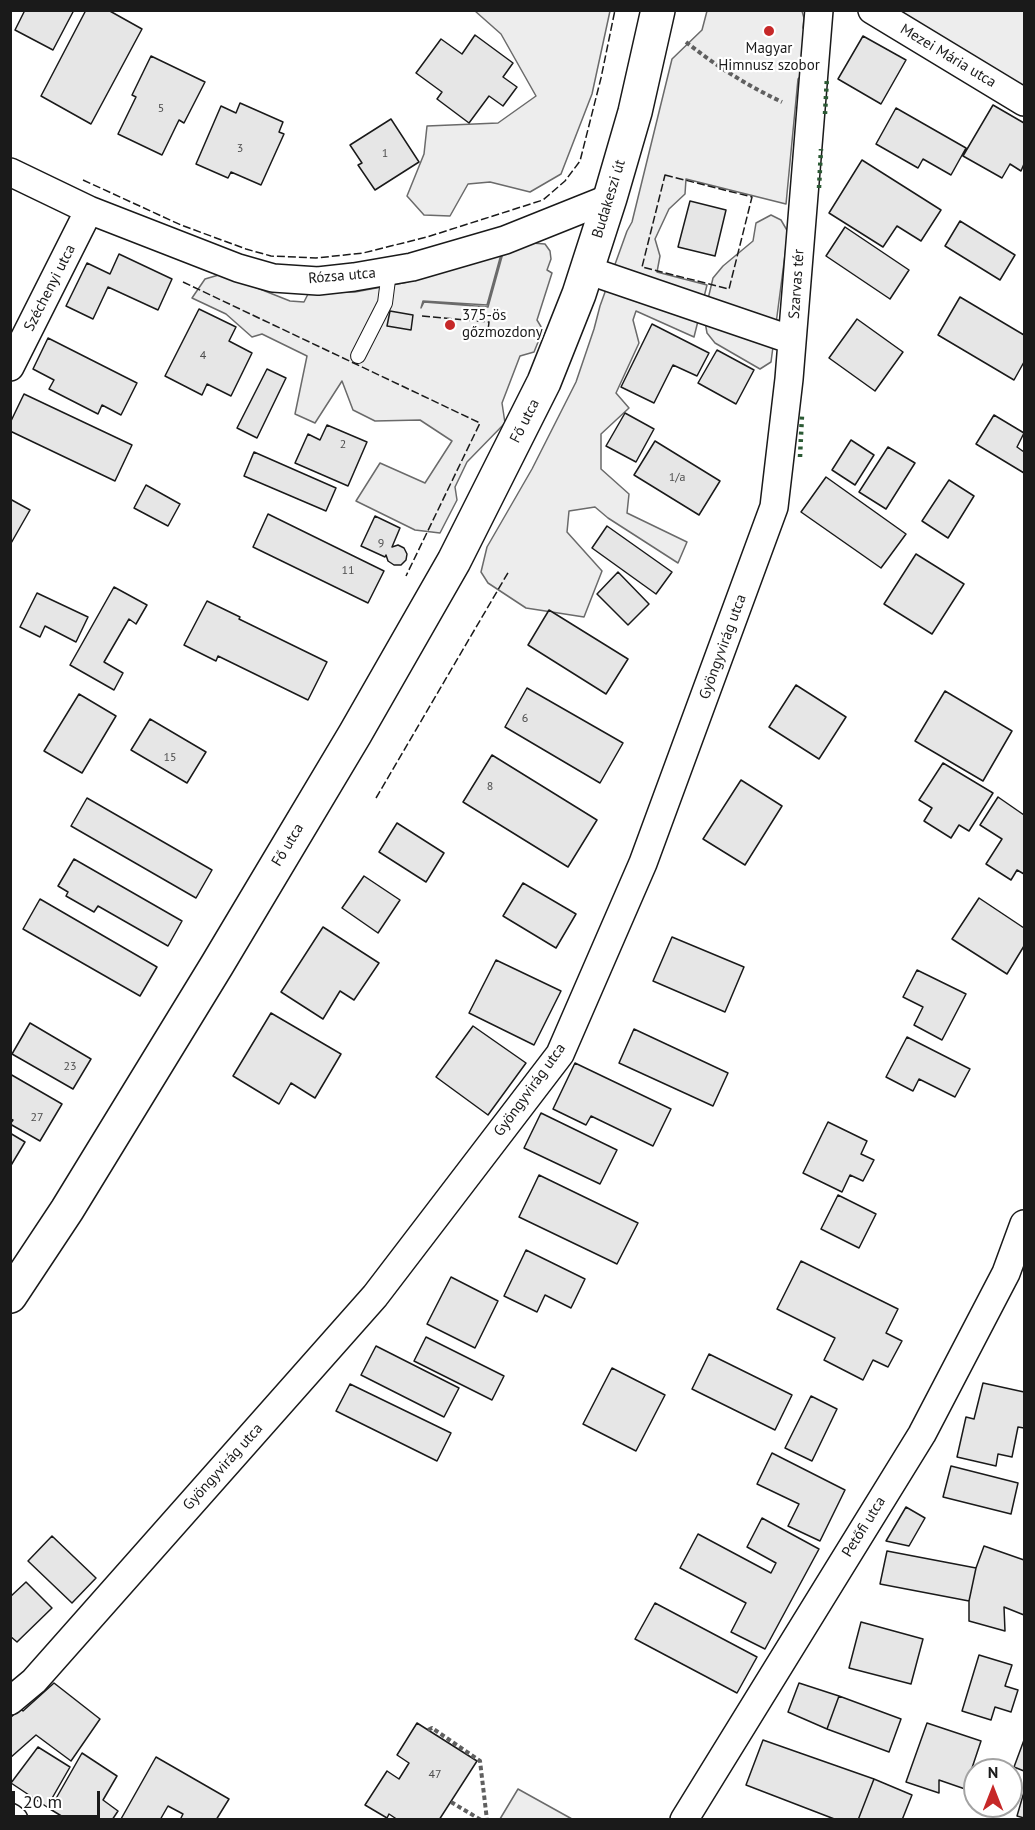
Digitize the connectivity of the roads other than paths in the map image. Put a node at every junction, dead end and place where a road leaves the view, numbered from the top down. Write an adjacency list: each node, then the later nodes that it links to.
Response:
1 (658, 10): 6 (main road, Budakeszi út)
2 (819, 10): 10 (street, Szarvas tér)
3 (872, 10): 4 (street, Mezei Mária utca)
4 (1024, 102)
5 (10, 172): 7 (street, Rózsa utca)
6 (610, 198): 8 (main road, Budakeszi út); 9 (street, Rózsa utca)
7 (89, 210): 9 (street, Rózsa utca); 12 (street, Széchenyi utca)
8 (587, 270): 10 (street, Szarvas tér); 13 (main road, Budakeszi út)
9 (389, 272): 11 (lane)
10 (792, 340): 16 (street, Gyöngyvirág utca)
11 (358, 356)
12 (10, 367)
13 (544, 382): 15 (main road, Fő utca)
14 (1024, 1224): 17 (street, Petőfi utca)
15 (10, 1296)
16 (10, 1701)
17 (684, 1820)

